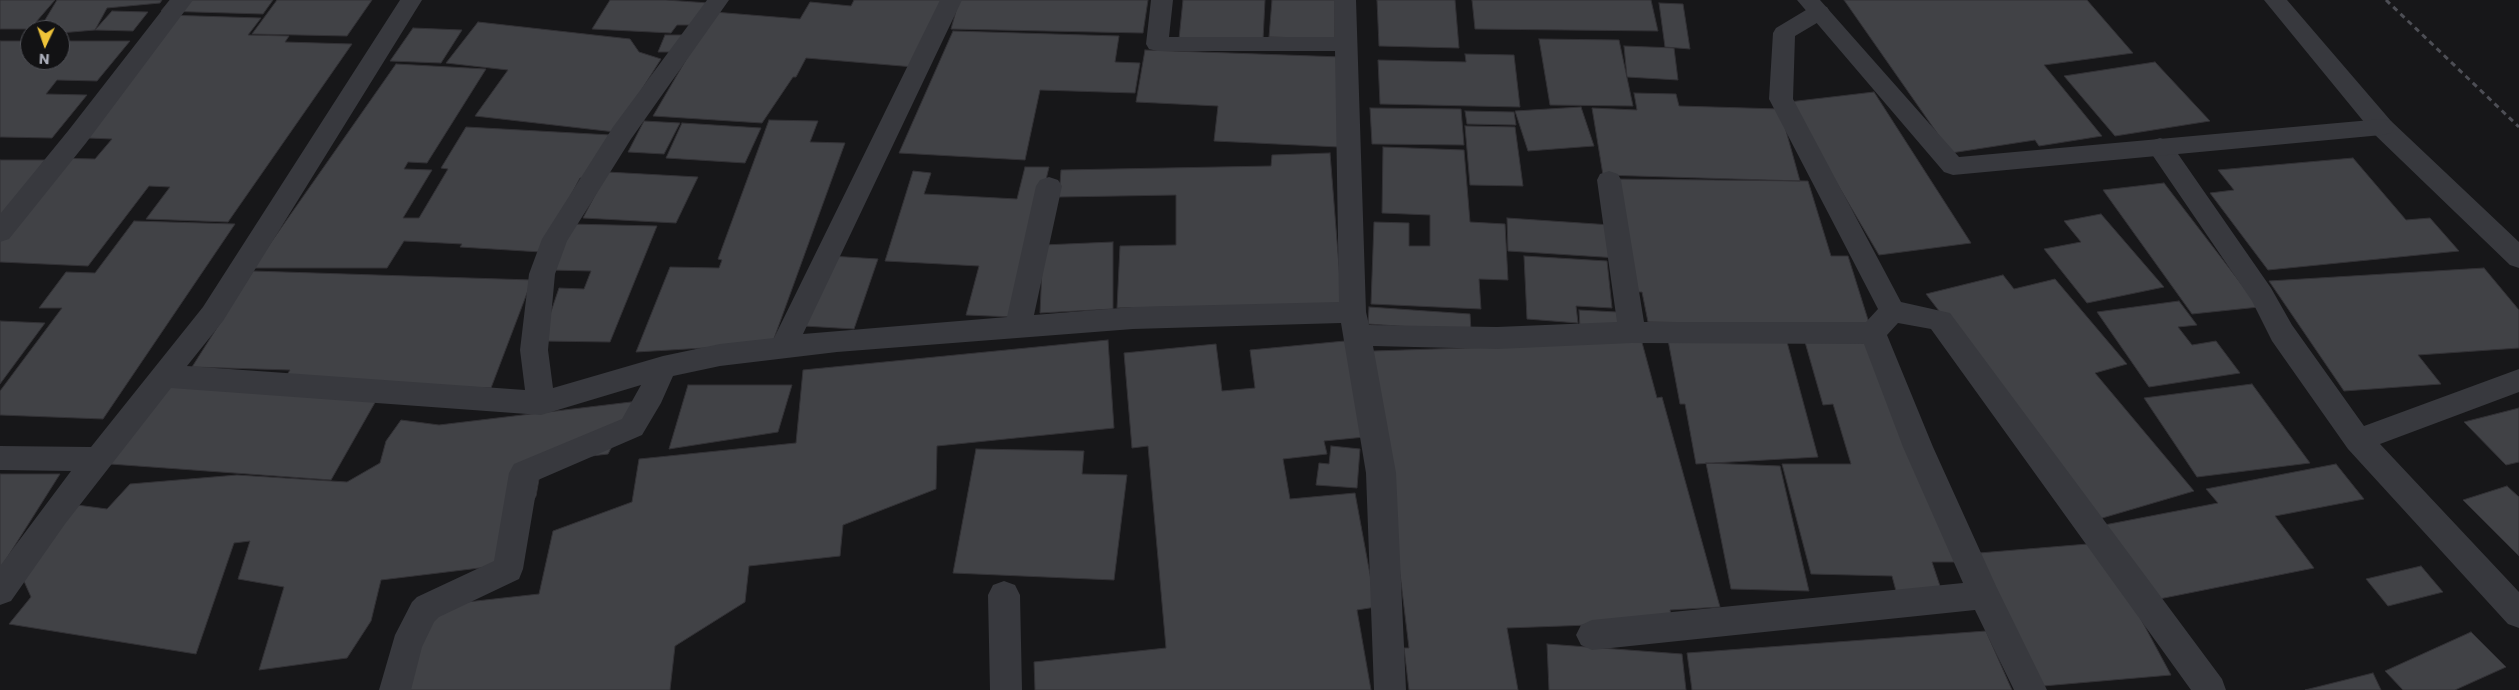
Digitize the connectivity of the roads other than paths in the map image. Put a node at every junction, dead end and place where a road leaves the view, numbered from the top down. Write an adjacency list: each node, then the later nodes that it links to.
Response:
1 (182, 0): 14 (street)
2 (412, 0): 23 (street)
3 (718, 0): 25 (street)
4 (951, 0): 21 (street)
5 (1162, 0): 9 (street)
6 (1345, 0): 9 (street)
7 (2275, 0): 10 (street)
8 (1813, 6): 11 (street); 16 (street)
9 (1346, 44): 17 (street)
10 (2382, 127): 11 (street); 15 (street)
11 (2160, 147): 26 (street)
12 (1609, 180): 19 (street)
13 (1049, 186): 18 (street)
14 (0, 232)
15 (2519, 258)
16 (1892, 311): 20 (street); 38 (street)
17 (1355, 323): 18 (street); 19 (street); 36 (street)
18 (1018, 327): 21 (street)
19 (1632, 332): 20 (street)
20 (1873, 333): 31 (street)
21 (782, 349): 22 (street)
22 (663, 366): 25 (street); 34 (street)
23 (164, 376): 25 (street); 28 (street)
24 (2519, 380): 26 (street)
25 (541, 402)
26 (2358, 440): 32 (street)
27 (0, 458): 28 (street)
28 (99, 459): 29 (street)
29 (0, 591)
30 (1004, 595): 35 (street)
31 (1984, 595): 33 (street); 37 (street)
32 (2519, 614)
33 (1592, 635)
34 (395, 690)
35 (1006, 690)
36 (1390, 690)
37 (2031, 690)
38 (2210, 690)

